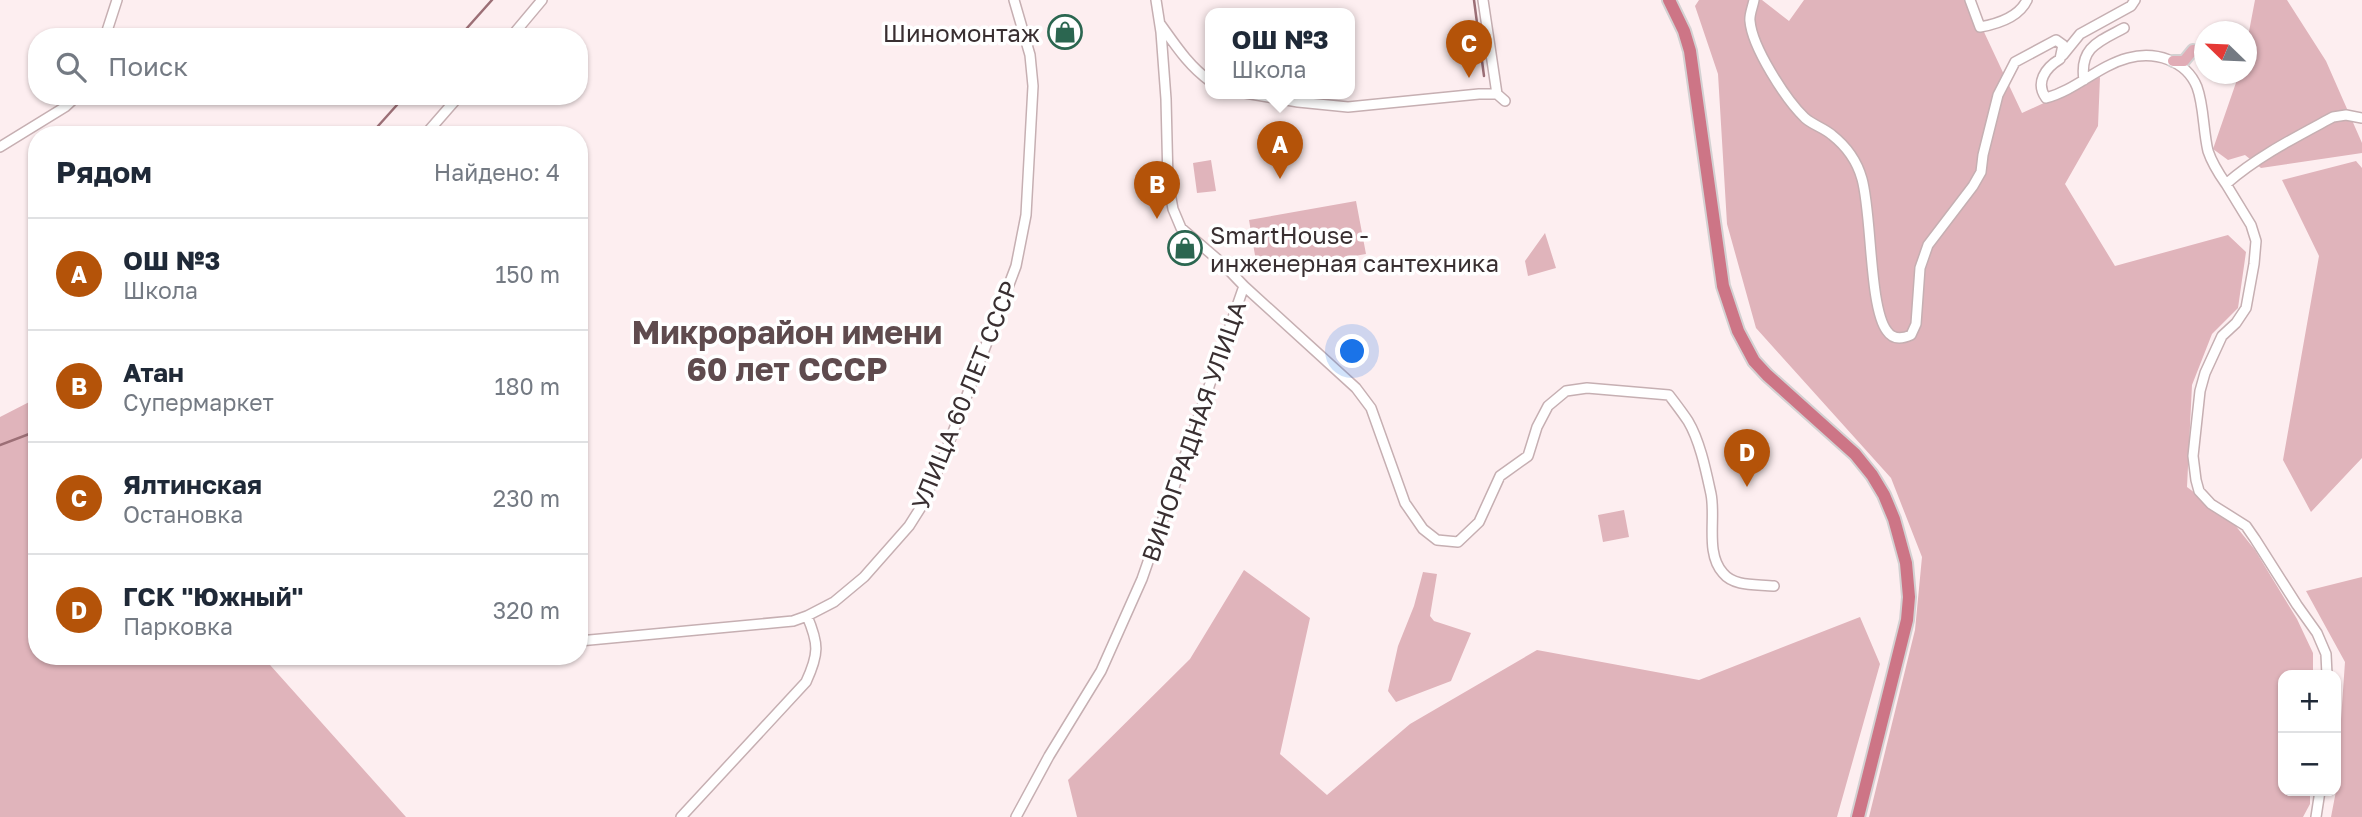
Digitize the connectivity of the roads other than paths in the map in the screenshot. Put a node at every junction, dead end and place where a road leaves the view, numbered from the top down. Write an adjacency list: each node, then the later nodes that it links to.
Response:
1 (117, 0): 12 (street)
2 (542, 0): 13 (street)
3 (1014, 0): 33 (street, УЛИЦА 60 ЛЕТ СССР)
4 (1156, 0): 11 (street, ВИНОГРАДНАЯ УЛИЦА)
5 (1483, 0): 20 (street)
6 (1669, 0): 39 (highway)
7 (1754, 0): 16 (street)
8 (1970, 0): 9 (street)
9 (2027, 0)
10 (2135, 0): 16 (street)
11 (1160, 24): 18 (street); 31 (street, ВИНОГРАДНАЯ УЛИЦА)
12 (107, 28)
13 (519, 28)
14 (2124, 28): 19 (street)
15 (2193, 50): 17 (main road)
16 (2060, 59): 19 (street)
17 (2173, 61): 19 (street); 30 (street)
18 (1205, 78)
19 (2084, 80)
20 (1497, 94): 21 (street); 22 (street)
21 (1280, 99)
22 (1505, 101)
23 (67, 105): 26 (street)
24 (451, 105): 27 (street)
25 (2362, 118): 30 (street)
26 (34, 126)
27 (433, 126)
28 (28, 130): 29 (street)
29 (0, 147)
30 (2226, 184): 35 (street)
31 (1244, 286): 32 (street); 38 (street, ВИНОГРАДНАЯ УЛИЦА)
32 (1774, 586)
33 (807, 616): 34 (street, УЛИЦА 60 ЛЕТ СССР); 37 (street)
34 (588, 640)
35 (2327, 670)
36 (2319, 796): 40 (street)
37 (681, 817)
38 (1016, 817)
39 (1858, 817)
40 (2316, 817)

